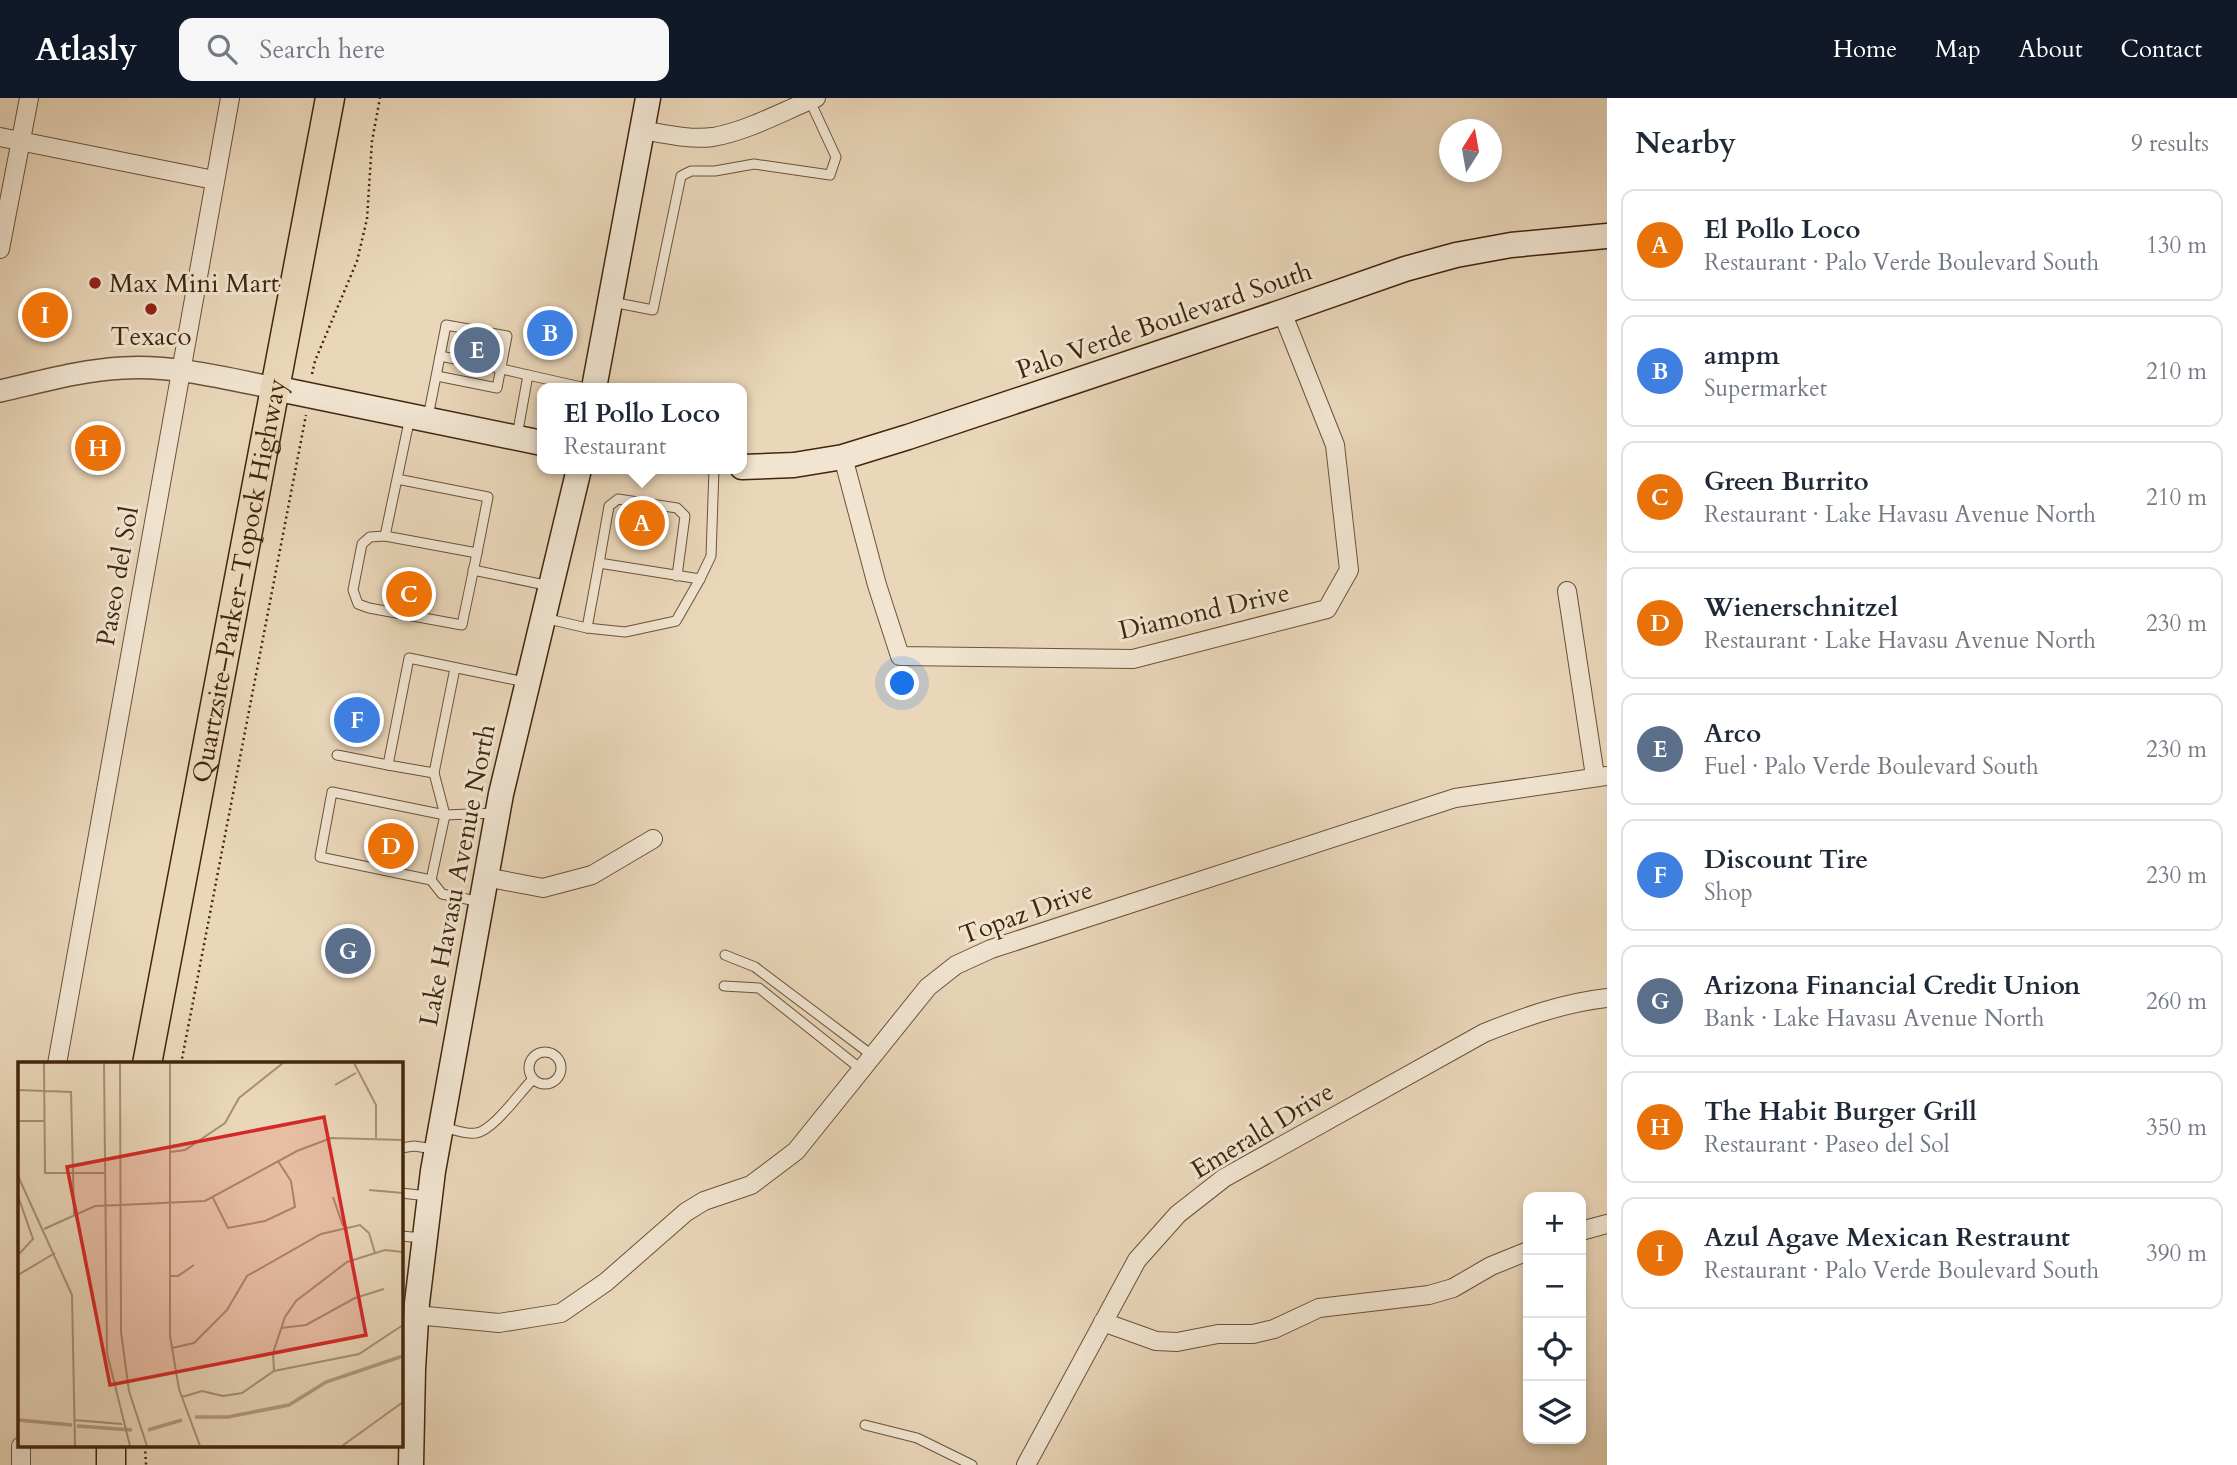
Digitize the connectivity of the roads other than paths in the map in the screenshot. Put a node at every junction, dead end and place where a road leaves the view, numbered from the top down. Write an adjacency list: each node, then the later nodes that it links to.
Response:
1 (29, 98): 8 (street)
2 (230, 98): 9 (street, Paseo del Sol)
3 (330, 98): 23 (highway, Quartzsite–Parker–Topock Highway)
4 (648, 98): 6 (main road)
5 (813, 99): 6 (street); 12 (lane)
6 (642, 130): 12 (main road)
7 (0, 137): 8 (street)
8 (21, 142): 9 (street); 11 (street)
9 (214, 180): 18 (street, Paseo del Sol)
10 (1607, 236): 13 (main road, Palo Verde Boulevard South)
11 (0, 249)
12 (610, 301): 22 (main road)
13 (1282, 312): 28 (main road, Palo Verde Boulevard South); 28 (street, Diamond Drive)
14 (440, 356): 15 (lane); 17 (lane); 20 (lane)
15 (460, 360)
16 (489, 366): 17 (lane)
17 (501, 369): 19 (lane); 20 (lane)
18 (181, 370): 23 (street); 24 (street); 58 (street, Paseo del Sol)
19 (528, 375): 21 (lane); 26 (lane)
20 (437, 376): 25 (lane)
21 (564, 383)
22 (595, 383)
23 (274, 388): 25 (main road); 59 (highway, Quartzsite–Parker–Topock Highway)
24 (0, 391)
25 (419, 418): 26 (main road); 32 (lane)
26 (516, 438): 27 (main road)
27 (537, 442)
28 (843, 457): 29 (main road, Palo Verde Boulevard South)
29 (747, 467)
30 (578, 474): 39 (main road, Lake Havasu Avenue North)
31 (714, 474): 38 (lane)
32 (397, 480): 33 (lane); 34 (lane)
33 (385, 536): 34 (lane); 36 (lane)
34 (477, 553): 36 (lane)
35 (599, 563): 37 (lane); 37 (lane); 42 (lane)
36 (473, 570): 39 (lane)
37 (677, 576): 38 (lane)
38 (701, 579): 42 (lane)
39 (551, 586): 41 (main road, Lake Havasu Avenue North)
40 (1567, 591): 48 (street)
41 (542, 618): 42 (lane); 44 (main road, Lake Havasu Avenue North)
42 (587, 628)
43 (455, 668): 44 (lane); 46 (lane); 47 (lane)
44 (527, 682): 49 (main road, Lake Havasu Avenue North)
45 (337, 755): 46 (lane)
46 (388, 765): 47 (lane)
47 (434, 773): 50 (lane)
48 (1601, 776): 60 (street, Topaz Drive)
49 (497, 813): 50 (lane); 52 (main road, Lake Havasu Avenue North)
50 (445, 815): 53 (lane); 53 (lane)
51 (653, 839): 52 (street)
52 (485, 877): 54 (main road, Lake Havasu Avenue North)
53 (431, 880): 54 (lane)
54 (481, 902): 62 (main road, Lake Havasu Avenue North)
55 (725, 955): 60 (lane)
56 (724, 986): 60 (lane)
57 (1607, 998): 71 (street, Emerald Drive)
58 (57, 1062)
59 (147, 1062)
60 (867, 1063): 70 (street, Topaz Drive)
61 (533, 1079): 62 (lane)
62 (438, 1138): 63 (lane); 65 (main road, Lake Havasu Avenue North)
63 (402, 1148)
64 (402, 1193): 65 (lane)
65 (429, 1196): 68 (main road, Lake Havasu Avenue North)
66 (1607, 1224): 67 (street)
67 (1586, 1230)
68 (412, 1237): 70 (main road, Lake Havasu Avenue North)
69 (1523, 1253): 71 (street)
70 (416, 1315): 73 (main road, Lake Havasu Avenue North)
71 (1103, 1322): 75 (street, Emerald Drive)
72 (865, 1425): 74 (lane)
73 (411, 1465)
74 (972, 1465)
75 (1026, 1465)

